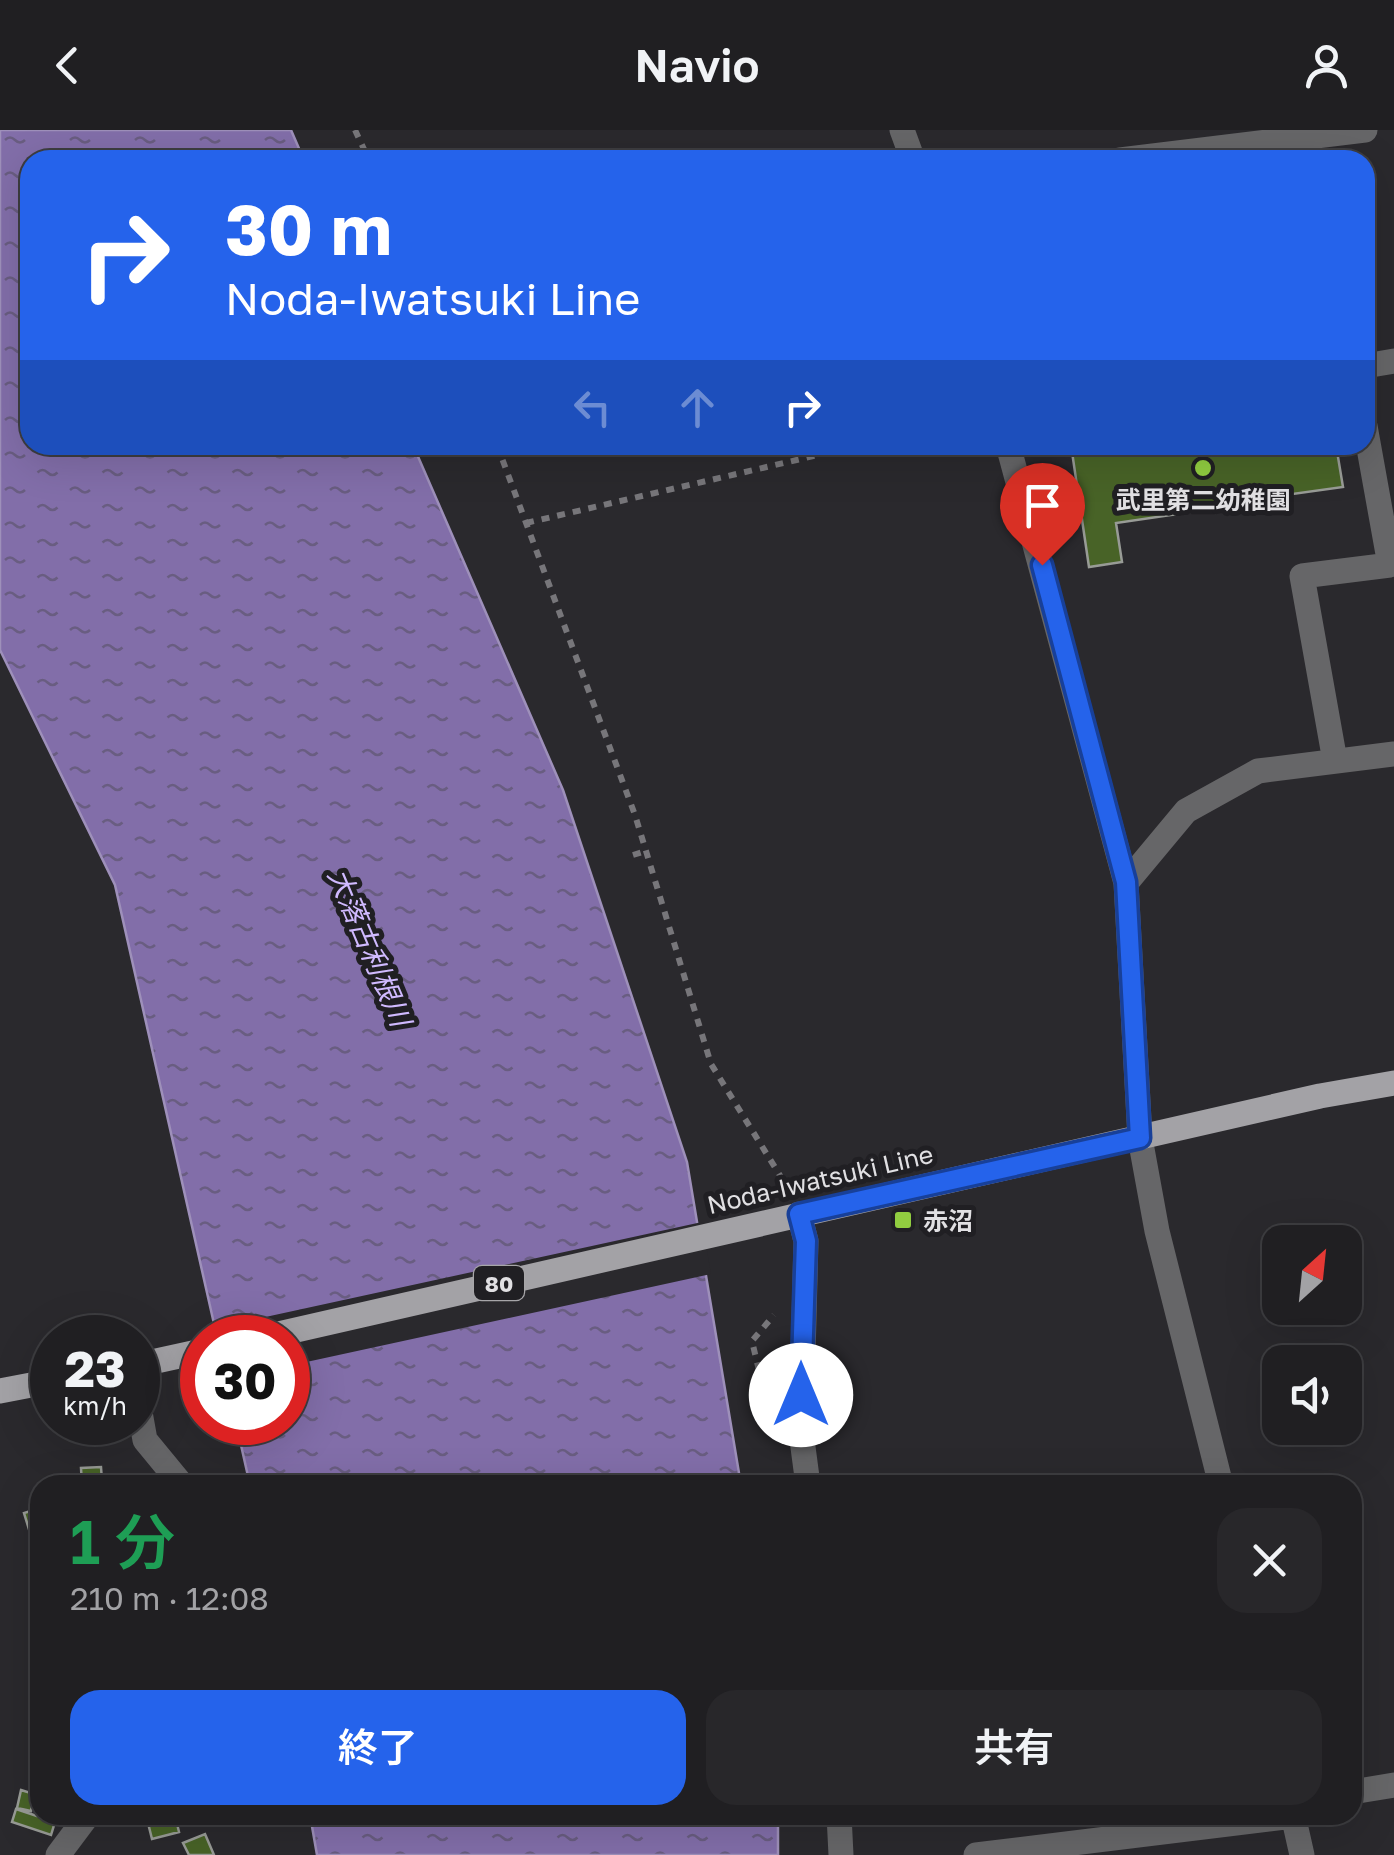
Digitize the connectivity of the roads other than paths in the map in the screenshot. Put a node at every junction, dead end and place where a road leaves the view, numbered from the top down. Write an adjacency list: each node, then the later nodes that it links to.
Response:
1 (1365, 130): 2 (street)
2 (1202, 150)
3 (1011, 455): 7 (street)
4 (1370, 455): 6 (street)
5 (1394, 754): 6 (street)
6 (1335, 762): 7 (street)
7 (1126, 882): 9 (street)
8 (1394, 1083): 9 (main road, Noda-Iwatsuki Line / 80)
9 (1140, 1138): 10 (main road, Noda-Iwatsuki Line / 80); 17 (street)
10 (799, 1214): 11 (main road, Noda-Iwatsuki Line / 80); 16 (street)
11 (310, 1327)
12 (30, 1385): 13 (main road)
13 (0, 1390)
14 (149, 1445): 15 (street)
15 (174, 1475)
16 (807, 1475)
17 (1219, 1475)
18 (1394, 1785): 19 (street)
19 (1362, 1790)
20 (80, 1825): 24 (street)
21 (840, 1825): 25 (street)
22 (1220, 1825): 26 (street)
23 (1295, 1825): 27 (street)
24 (58, 1855)
25 (841, 1855)
26 (976, 1855)
27 (1302, 1855)

